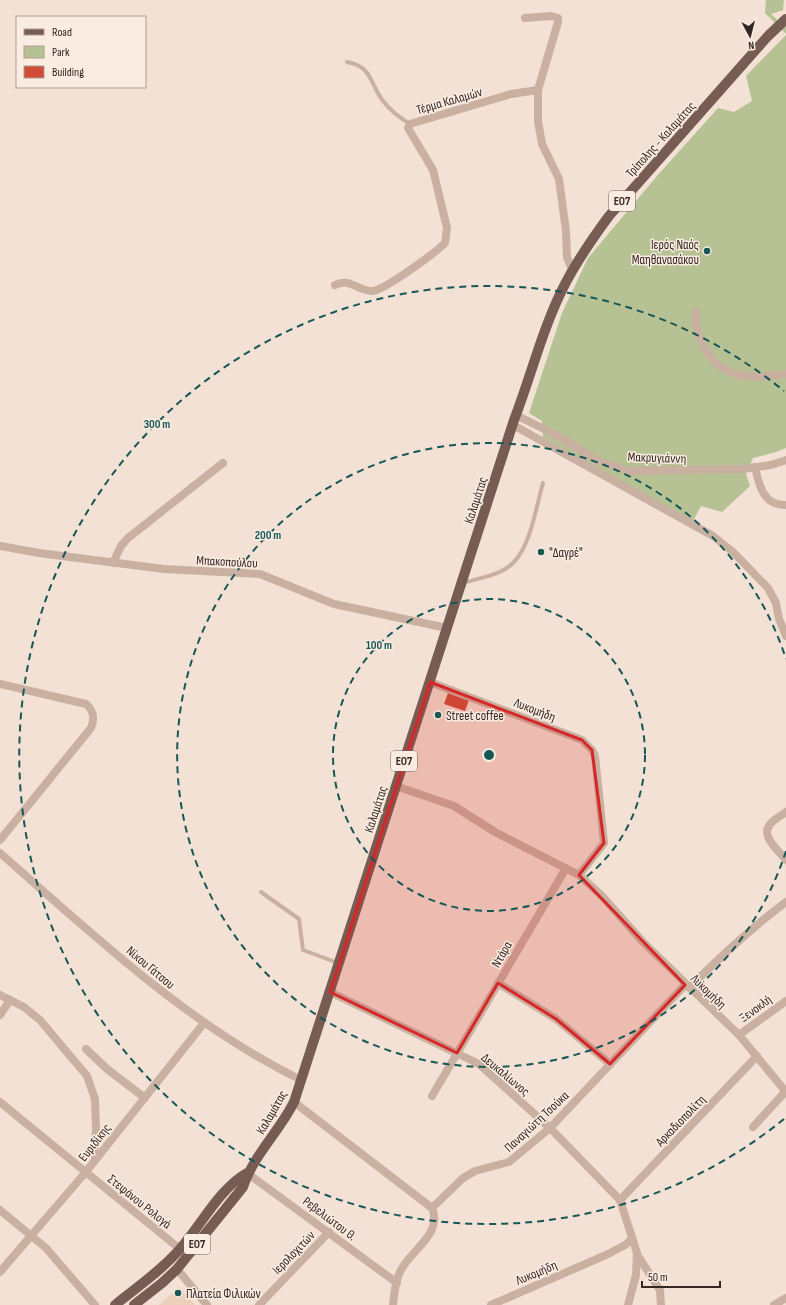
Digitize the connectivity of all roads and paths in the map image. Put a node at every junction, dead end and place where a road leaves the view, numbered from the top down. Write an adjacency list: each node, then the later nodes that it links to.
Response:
1 (525, 18): 4 (street)
2 (786, 19): 6 (main road, Τρίπολης - Καλαμάτας / ΕΟ7)
3 (347, 62): 5 (lane)
4 (538, 90): 5 (street, Τέρμα Καλαμών); 6 (street)
5 (410, 124): 7 (street, Τέρμα Καλαμών)
6 (572, 270): 10 (main road, Τρίπολης - Καλαμάτας / ΕΟ7)
7 (335, 285)
8 (696, 312): 9 (street)
9 (786, 374)
10 (514, 420): 13 (street, Μακρυγιάννη); 18 (main road, Καλαμάτας / ΕΟ7); 20 (street)
11 (786, 460): 13 (street, Μακρυγιάννη)
12 (223, 463): 17 (street)
13 (755, 467): 15 (street)
14 (544, 483): 18 (lane)
15 (786, 505)
16 (0, 546): 17 (street, Μπακοπούλου)
17 (113, 563): 19 (street, Μπακοπούλου)
18 (462, 583): 19 (main road, Καλαμάτας / ΕΟ7)
19 (447, 628): 21 (main road, Καλαμάτας / ΕΟ7)
20 (786, 636)
21 (430, 682): 23 (main road, Καλαμάτας / ΕΟ7); 29 (street, Λυκομήδη)
22 (0, 684): 25 (street)
23 (396, 786): 28 (street, Λυκομήδη); 32 (main road, Καλαμάτας / ΕΟ7)
24 (786, 812): 27 (street)
25 (0, 840)
26 (0, 853): 40 (street, Νίκου Γάτσου)
27 (786, 860)
28 (566, 868): 29 (street, Λυκομήδη); 33 (street, Ντάρα)
29 (579, 875): 34 (street, Λυκομήδη)
30 (261, 892): 32 (lane)
31 (786, 902): 34 (street, Παναγιώτη Τσούκα)
32 (339, 964): 35 (main road, Καλαμάτας / ΕΟ7)
33 (498, 983): 43 (street, Ντάρα); 45 (street)
34 (687, 986): 41 (street, Λυκομήδη); 45 (street, Παναγιώτη Τσούκα)
35 (330, 992): 43 (street, Δευκαλίωνος); 46 (main road, Καλαμάτας / ΕΟ7)
36 (0, 995): 37 (street)
37 (10, 1000): 39 (street); 54 (street)
38 (786, 1001): 41 (street, Ξενοκλή)
39 (0, 1015)
40 (204, 1024): 46 (street, Νίκου Γάτσου); 49 (street, Ευριδίκης)
41 (739, 1035): 44 (street, Λυκομήδη)
42 (86, 1049): 49 (street)
43 (457, 1053): 48 (street, Ντάρα); 53 (street, Δευκαλίωνος)
44 (757, 1056): 47 (street, Λυκομήδη); 57 (street, Αρκαδιοπολίτη)
45 (610, 1064): 53 (street, Παναγιώτη Τσούκα)
46 (301, 1080): 51 (main road, Καλαμάτας / ΕΟ7)
47 (786, 1091): 52 (street, Λυκομήδη)
48 (432, 1096)
49 (145, 1098): 54 (street, Ευριδίκης)
50 (0, 1102): 55 (street, Στεφάνου Ρολογά)
51 (294, 1102): 56 (main road, Καλαμάτας / ΕΟ7); 58 (street)
52 (753, 1127)
53 (550, 1128): 57 (street, Δευκαλίωνος); 58 (street, Παναγιώτη Τσούκα)
54 (95, 1159): 55 (street, Ευριδίκης)
55 (85, 1173): 61 (street, Ευριδίκης); 63 (street, Στεφάνου Ρολογά)
56 (247, 1173): 60 (street, Ρεβελιώτου Θ.); 63 (main road, Καλαμάτας / ΕΟ7); 65 (main road, Καλαμάτας / ΕΟ7)
57 (620, 1200): 62 (street)
58 (432, 1208): 67 (street)
59 (0, 1210): 61 (street)
60 (329, 1232): 67 (street, Ρεβελιώτου Θ.); 73 (street, Ιερολοχιτών)
61 (32, 1235): 66 (street, Ευριδίκης); 69 (street)
62 (632, 1239): 64 (street); 75 (street, Λυκομήδη)
63 (180, 1249): 70 (main road, Καλαμάτας / ΕΟ7)
64 (637, 1254): 76 (street); 77 (street)
65 (177, 1269): 71 (main road, Καλαμάτας / ΕΟ7); 72 (street)
66 (0, 1272)
67 (397, 1283): 74 (street)
68 (786, 1298): 78 (street)
69 (95, 1305)
70 (115, 1305)
71 (134, 1305)
72 (208, 1305)
73 (259, 1305)
74 (393, 1305)
75 (491, 1305)
76 (628, 1305)
77 (661, 1305)
78 (774, 1305)

